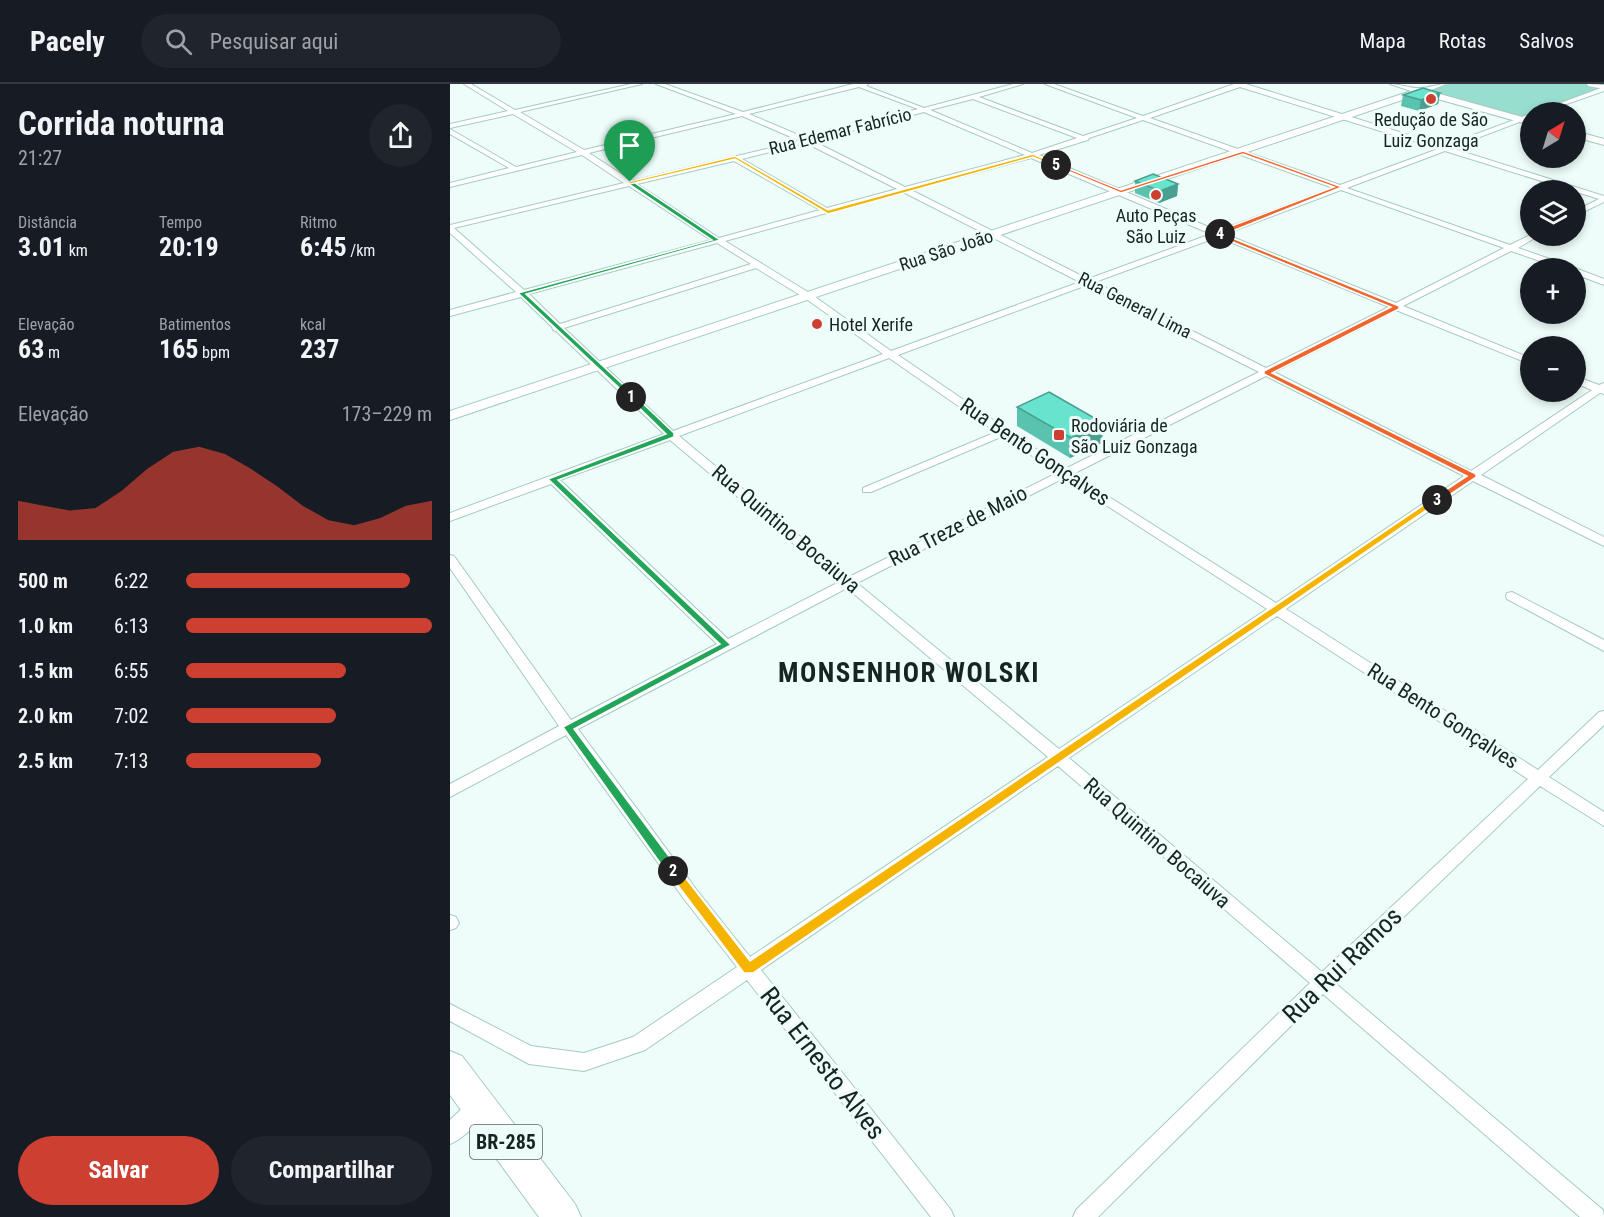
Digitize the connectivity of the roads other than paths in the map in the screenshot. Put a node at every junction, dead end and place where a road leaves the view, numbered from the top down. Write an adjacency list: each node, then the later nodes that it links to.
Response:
1 (467, 84): 16 (street, Rua Bento Gonçalves)
2 (639, 84): 16 (street)
3 (659, 84): 17 (street, Rua General Lima)
4 (860, 84): 15 (street); 17 (street)
5 (1020, 84): 13 (street, Rua Edemar Fabrício)
6 (1048, 84): 20 (street)
7 (1240, 84): 18 (street); 20 (street)
8 (1395, 84): 12 (main road)
9 (1442, 84): 12 (main road, Rua São João)
10 (1591, 84): 11 (main road)
11 (1604, 88): 14 (street)
12 (1421, 91): 18 (main road, Rua São João); 19 (main road)
13 (974, 97): 15 (street, Rua Edemar Fabrício); 25 (street)
14 (1566, 102)
15 (925, 110): 26 (street, Rua Edemar Fabrício); 31 (street)
16 (517, 112): 22 (street); 30 (street, Rua Bento Gonçalves)
17 (743, 114): 26 (street, Rua General Lima); 30 (street)
18 (1346, 117): 28 (street); 29 (main road, Rua São João)
19 (1520, 117)
20 (1146, 118): 25 (street); 29 (street)
21 (1520, 121): 28 (street)
22 (450, 126)
23 (450, 131): 33 (street)
24 (1586, 137): 27 (main road)
25 (1086, 139): 31 (street)
26 (807, 141): 32 (street, Rua Edemar Fabrício); 37 (street, Rua General Lima)
27 (1604, 142)
28 (1443, 147): 36 (street); 39 (street)
29 (1243, 152): 36 (street); 38 (main road, Rua São João)
30 (584, 153): 33 (street); 34 (street, Rua Bento Gonçalves)
31 (1033, 155): 37 (street); 38 (street)
32 (735, 158): 34 (street, Rua Edemar Fabrício); 41 (street)
33 (517, 170): 35 (street)
34 (630, 182): 42 (street, Rua Edemar Fabrício); 45 (street, Rua Bento Gonçalves)
35 (450, 185)
36 (1339, 187): 44 (street); 47 (street)
37 (906, 191): 41 (street); 43 (street, Rua General Lima)
38 (1121, 192): 43 (main road, Rua São João); 44 (street)
39 (1604, 198): 40 (street)
40 (1586, 208)
41 (828, 212): 45 (street)
42 (450, 228): 53 (street, Rua Quintino Bocaiuva)
43 (994, 234): 51 (street, Rua General Lima); 54 (main road, Rua São João)
44 (1218, 234): 51 (street); 55 (street)
45 (717, 240): 49 (street, Rua Bento Gonçalves); 53 (street)
46 (1520, 243): 47 (street, Rua Treze de Maio)
47 (1510, 248): 48 (street); 55 (street, Rua Treze de Maio)
48 (1539, 258)
49 (757, 265): 54 (street, Rua Bento Gonçalves); 57 (street)
50 (1586, 275): 52 (street)
51 (1088, 282): 58 (street); 61 (street, Rua General Lima)
52 (1604, 282)
53 (522, 293): 56 (street); 57 (street, Rua Quintino Bocaiuva)
54 (808, 296): 58 (street, Rua Bento Gonçalves); 60 (main road, Rua São João)
55 (1396, 307): 59 (street); 61 (street, Rua Treze de Maio)
56 (450, 313)
57 (556, 328): 60 (street, Rua Quintino Bocaiuva)
58 (889, 354): 65 (street, Rua Bento Gonçalves); 66 (street)
59 (1520, 357)
60 (600, 367): 64 (main road, Rua São João); 66 (street, Rua Quintino Bocaiuva)
61 (1267, 373): 67 (street, Rua Treze de Maio); 68 (street, Rua General Lima)
62 (1586, 383): 63 (street)
63 (1602, 389): 68 (street)
64 (450, 416)
65 (1004, 432): 67 (street, Rua Bento Gonçalves); 70 (street)
66 (671, 435): 69 (street); 74 (street, Rua Quintino Bocaiuva)
67 (1064, 473): 74 (street, Rua Treze de Maio); 76 (street, Rua Bento Gonçalves)
68 (1473, 475): 72 (street, Rua General Lima); 76 (street)
69 (552, 479): 71 (street); 77 (street)
70 (867, 490)
71 (450, 517)
72 (1604, 542)
73 (450, 559): 80 (street, Rua Ernesto Alves)
74 (849, 581): 77 (street, Rua Treze de Maio); 81 (street, Rua Quintino Bocaiuva)
75 (1512, 596): 78 (street)
76 (1277, 609): 81 (street); 82 (street, Rua Bento Gonçalves)
77 (726, 645): 80 (street, Rua Treze de Maio)
78 (1604, 646)
79 (1604, 716): 82 (street, Rua Rui Ramos)
80 (568, 727): 83 (street, Rua Treze de Maio); 85 (street, Rua Ernesto Alves)
81 (1059, 758): 85 (street); 86 (street, Rua Quintino Bocaiuva)
82 (1539, 778): 84 (street, Rua Bento Gonçalves); 86 (street, Rua Rui Ramos)
83 (450, 791)
84 (1604, 820)
85 (749, 969): 87 (street); 92 (street, Rua Ernesto Alves)
86 (1321, 984): 93 (street, Rua Rui Ramos); 94 (street, Rua Quintino Bocaiuva)
87 (450, 1012)
88 (450, 1066): 89 (highway, BR-285)
89 (479, 1106): 90 (street); 91 (highway, BR-285)
90 (450, 1134)
91 (562, 1217)
92 (944, 1217)
93 (1083, 1217)
94 (1596, 1217)

